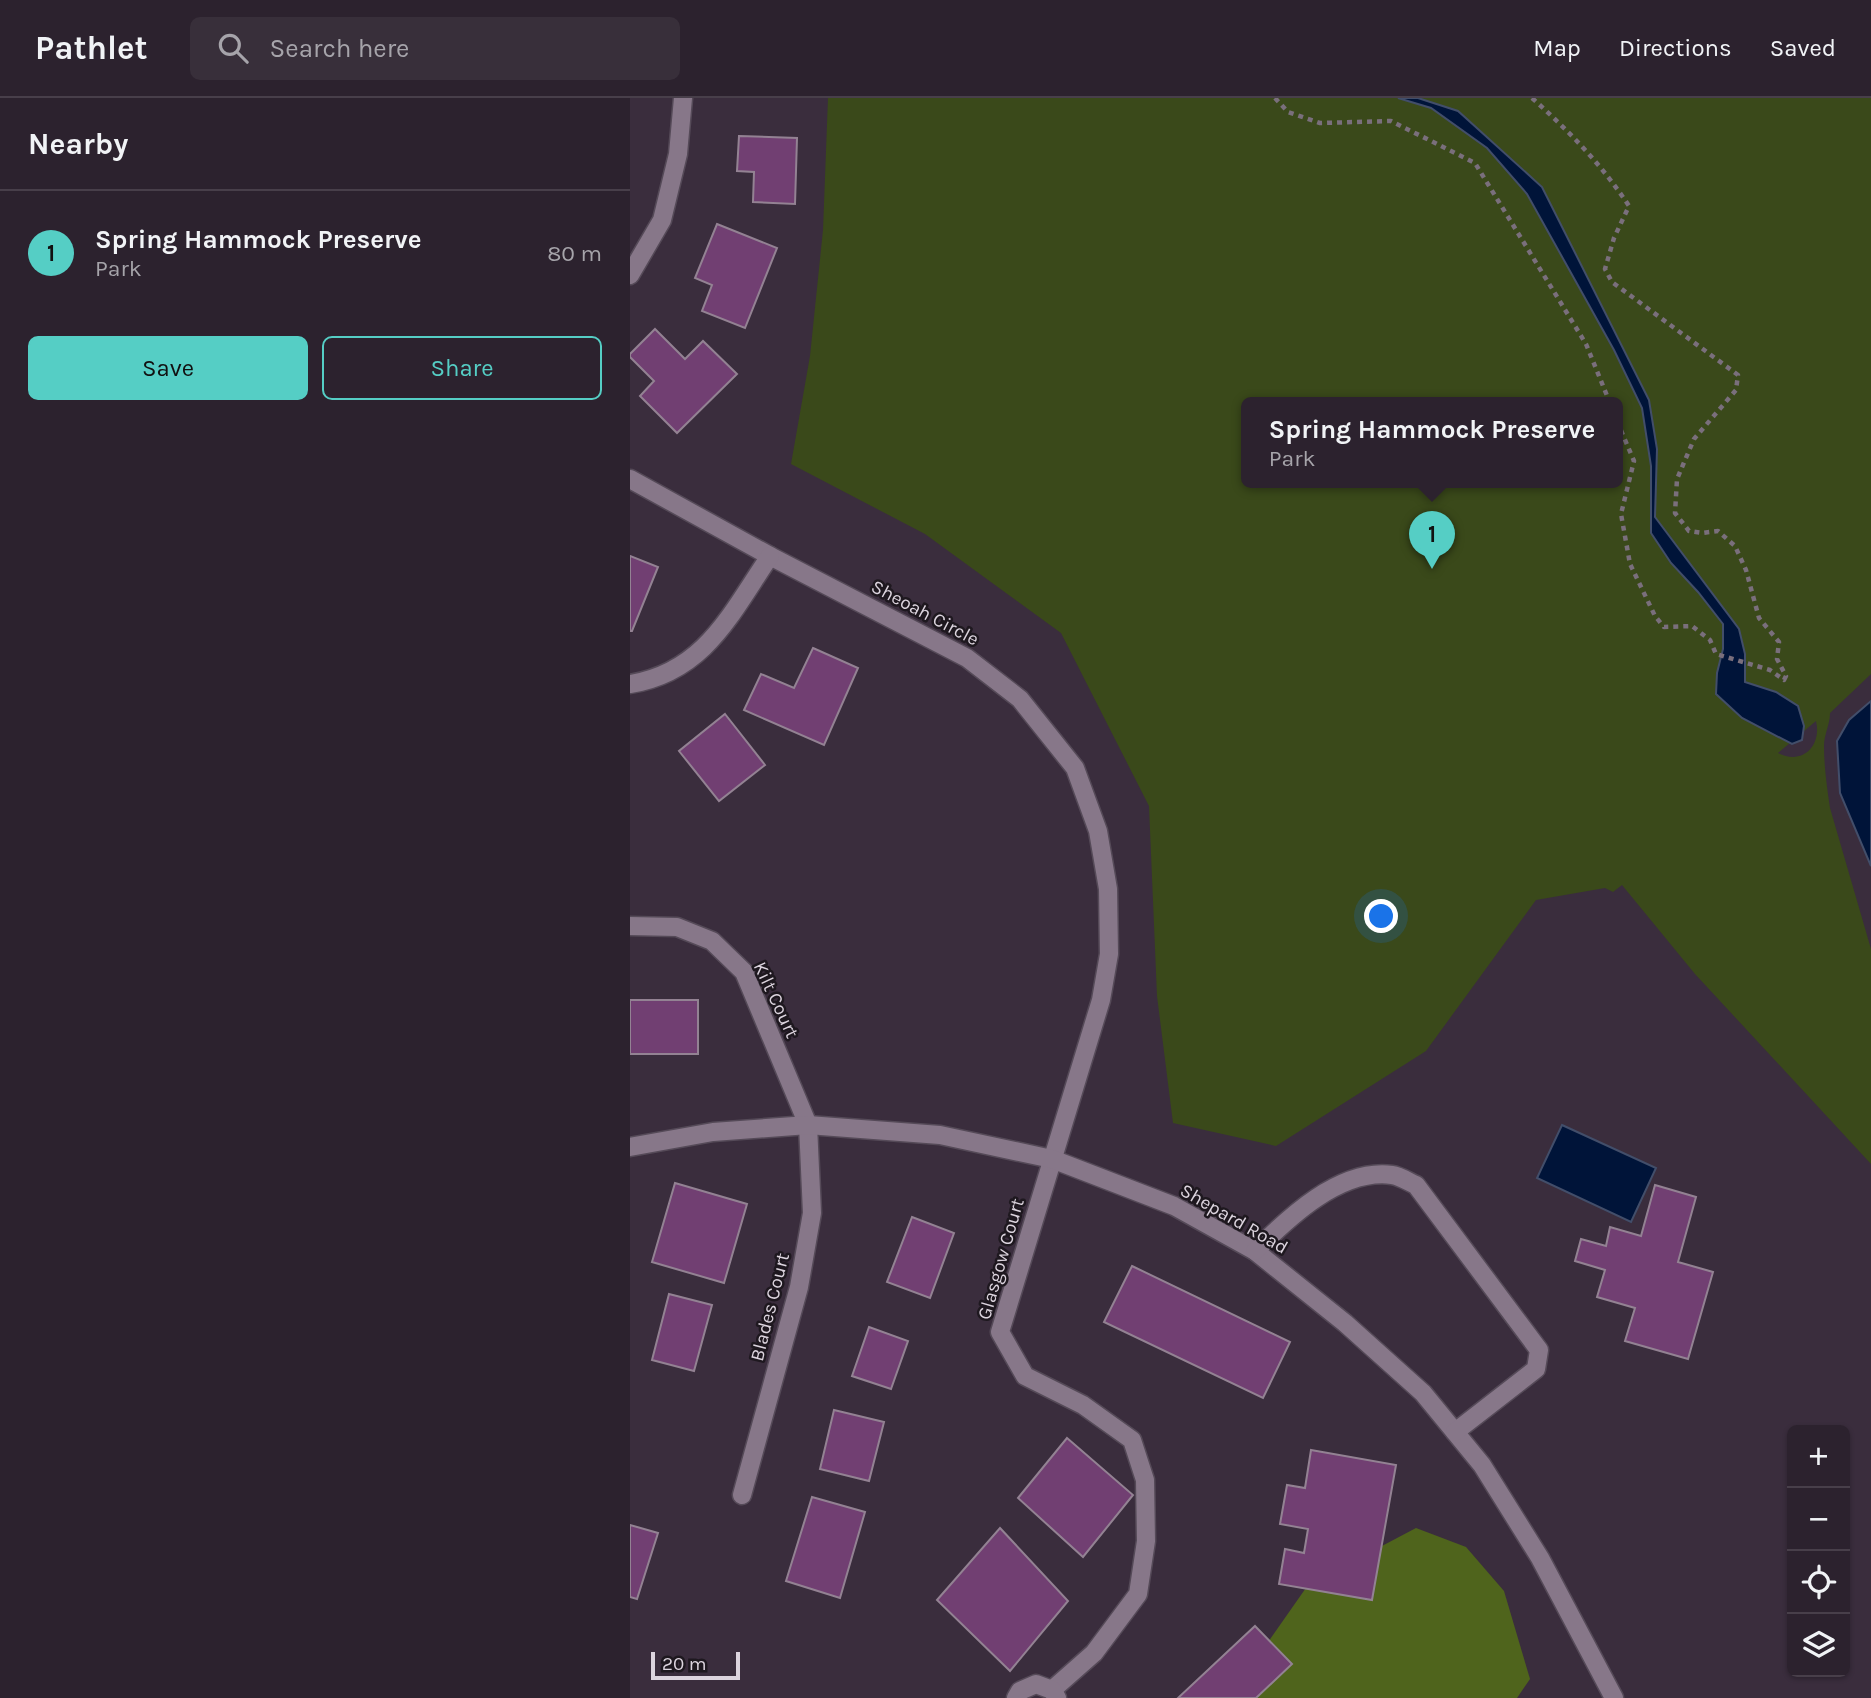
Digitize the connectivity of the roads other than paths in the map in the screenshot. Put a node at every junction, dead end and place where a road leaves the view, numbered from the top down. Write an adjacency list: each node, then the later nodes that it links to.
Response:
1 (683, 98): 2 (street)
2 (630, 275)
3 (630, 479): 4 (street, Sheoah Circle)
4 (770, 556): 5 (street); 9 (street, Sheoah Circle)
5 (630, 684)
6 (630, 926): 7 (street, Kilt Court)
7 (808, 1125): 8 (street, Shepard Road); 9 (street, Shepard Road); 12 (street, Blades Court)
8 (630, 1147)
9 (1052, 1158): 10 (street, Shepard Road); 13 (street, Glasgow Court)
10 (1255, 1251): 11 (street, Shepard Road); 11 (street)
11 (1455, 1432): 15 (street, Shepard Road)
12 (742, 1495)
13 (1055, 1694): 14 (street, Glasgow Court)
14 (1016, 1698)
15 (1614, 1698)

